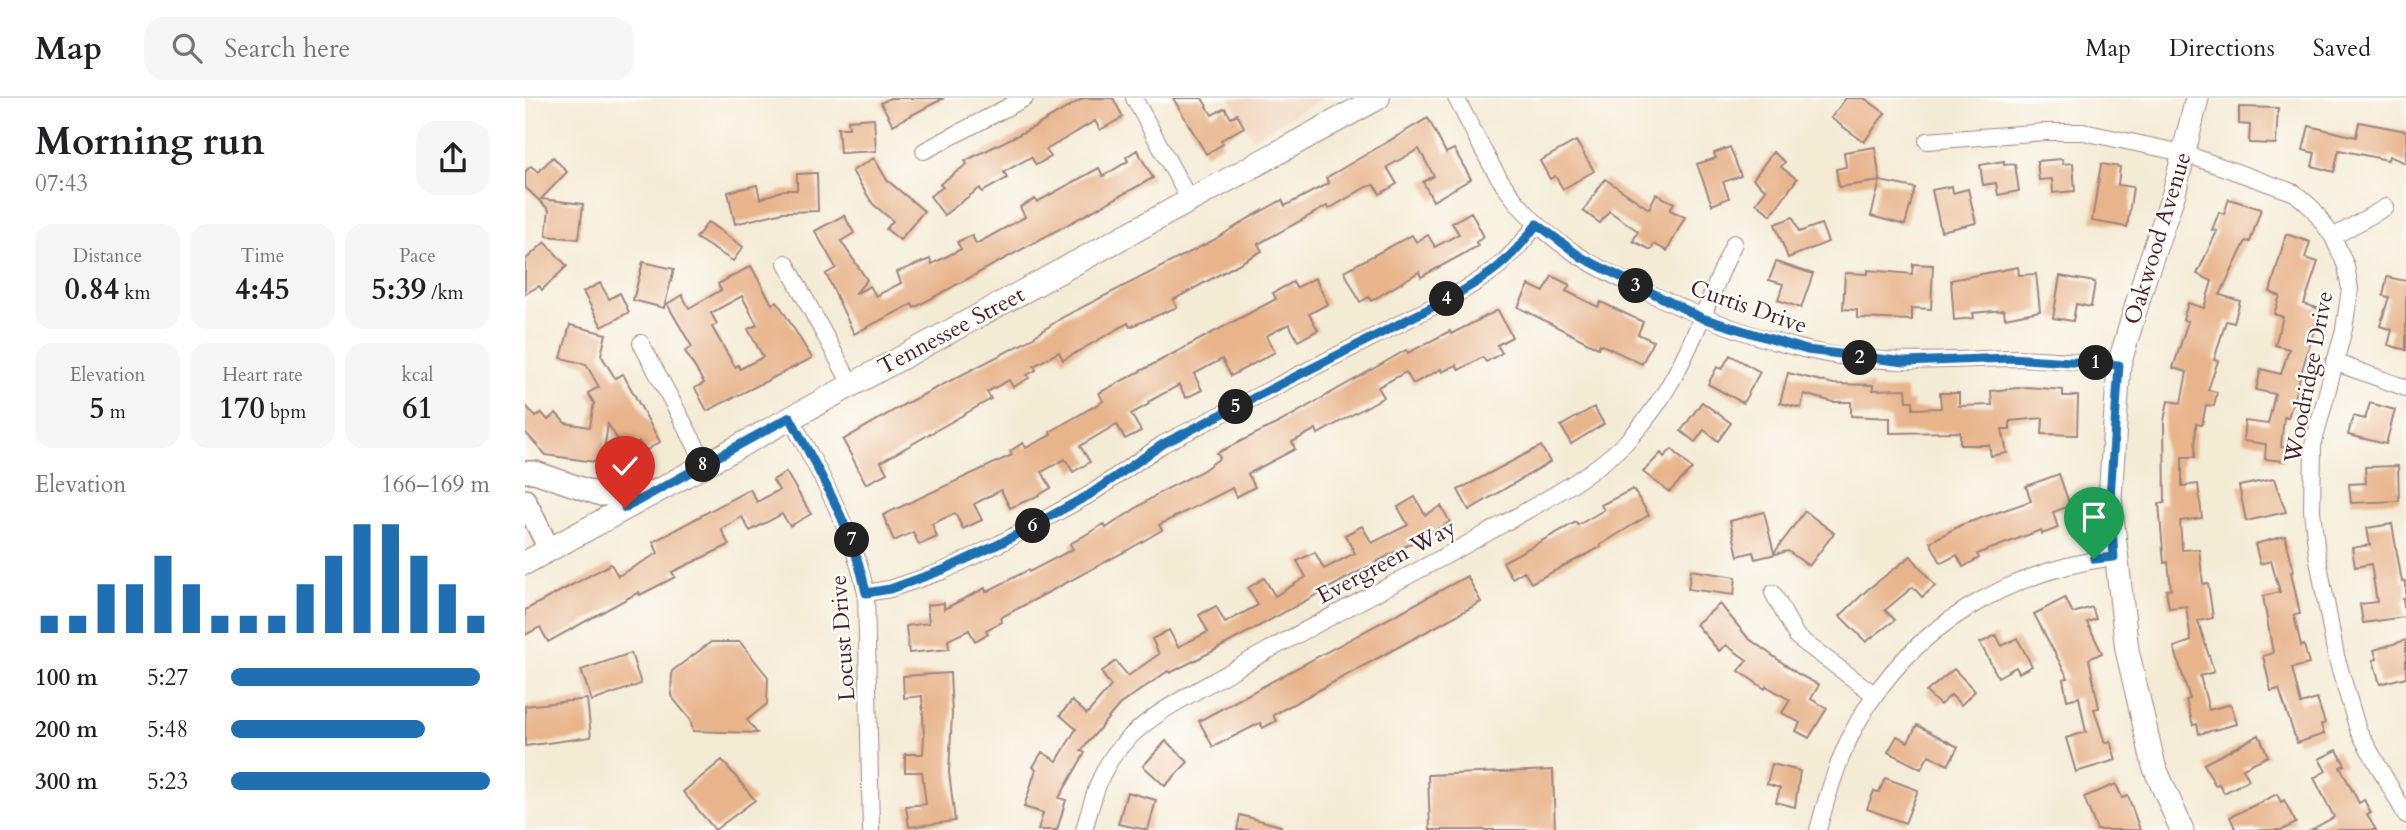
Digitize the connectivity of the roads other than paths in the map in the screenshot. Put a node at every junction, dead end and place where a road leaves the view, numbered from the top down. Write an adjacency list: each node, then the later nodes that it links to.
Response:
1 (1025, 98): 7 (street)
2 (1135, 98): 9 (street)
3 (1378, 98): 9 (main road, Tennessee Street)
4 (1456, 98): 11 (street, Curtis Drive)
5 (2197, 98): 8 (main road, Oakwood Avenue)
6 (1927, 141): 8 (street, Woodridge Drive)
7 (924, 151)
8 (2183, 153): 12 (street, Woodridge Drive); 18 (main road, Oakwood Avenue)
9 (1190, 201): 19 (main road, Tennessee Street)
10 (2386, 207): 12 (street)
11 (1537, 224): 15 (street, Curtis Drive); 29 (street)
12 (2333, 237): 17 (street, Woodridge Drive)
13 (1734, 243): 15 (street, Evergreen Way)
14 (786, 263): 19 (street)
15 (1702, 318): 18 (street, Curtis Drive); 34 (street, Evergreen Way)
16 (641, 343): 22 (street)
17 (2334, 362): 20 (street); 32 (street, Woodridge Drive)
18 (2119, 365): 27 (main road, Oakwood Avenue)
19 (851, 384): 21 (main road, Tennessee Street)
20 (2406, 388)
21 (790, 417): 22 (main road, Tennessee Street); 29 (street, Locust Drive)
22 (705, 463): 24 (main road, Tennessee Street)
23 (525, 472): 24 (street)
24 (656, 491): 26 (main road, Tennessee Street)
25 (525, 500): 26 (street)
26 (549, 549): 28 (main road, Tennessee Street)
27 (2114, 557): 31 (street); 36 (main road, Oakwood Avenue)
28 (525, 563)
29 (866, 593): 33 (street, Locust Drive)
30 (1773, 593): 31 (street)
31 (1875, 695): 35 (street)
32 (2406, 815)
33 (871, 830)
34 (1084, 830)
35 (1818, 830)
36 (2182, 830)

